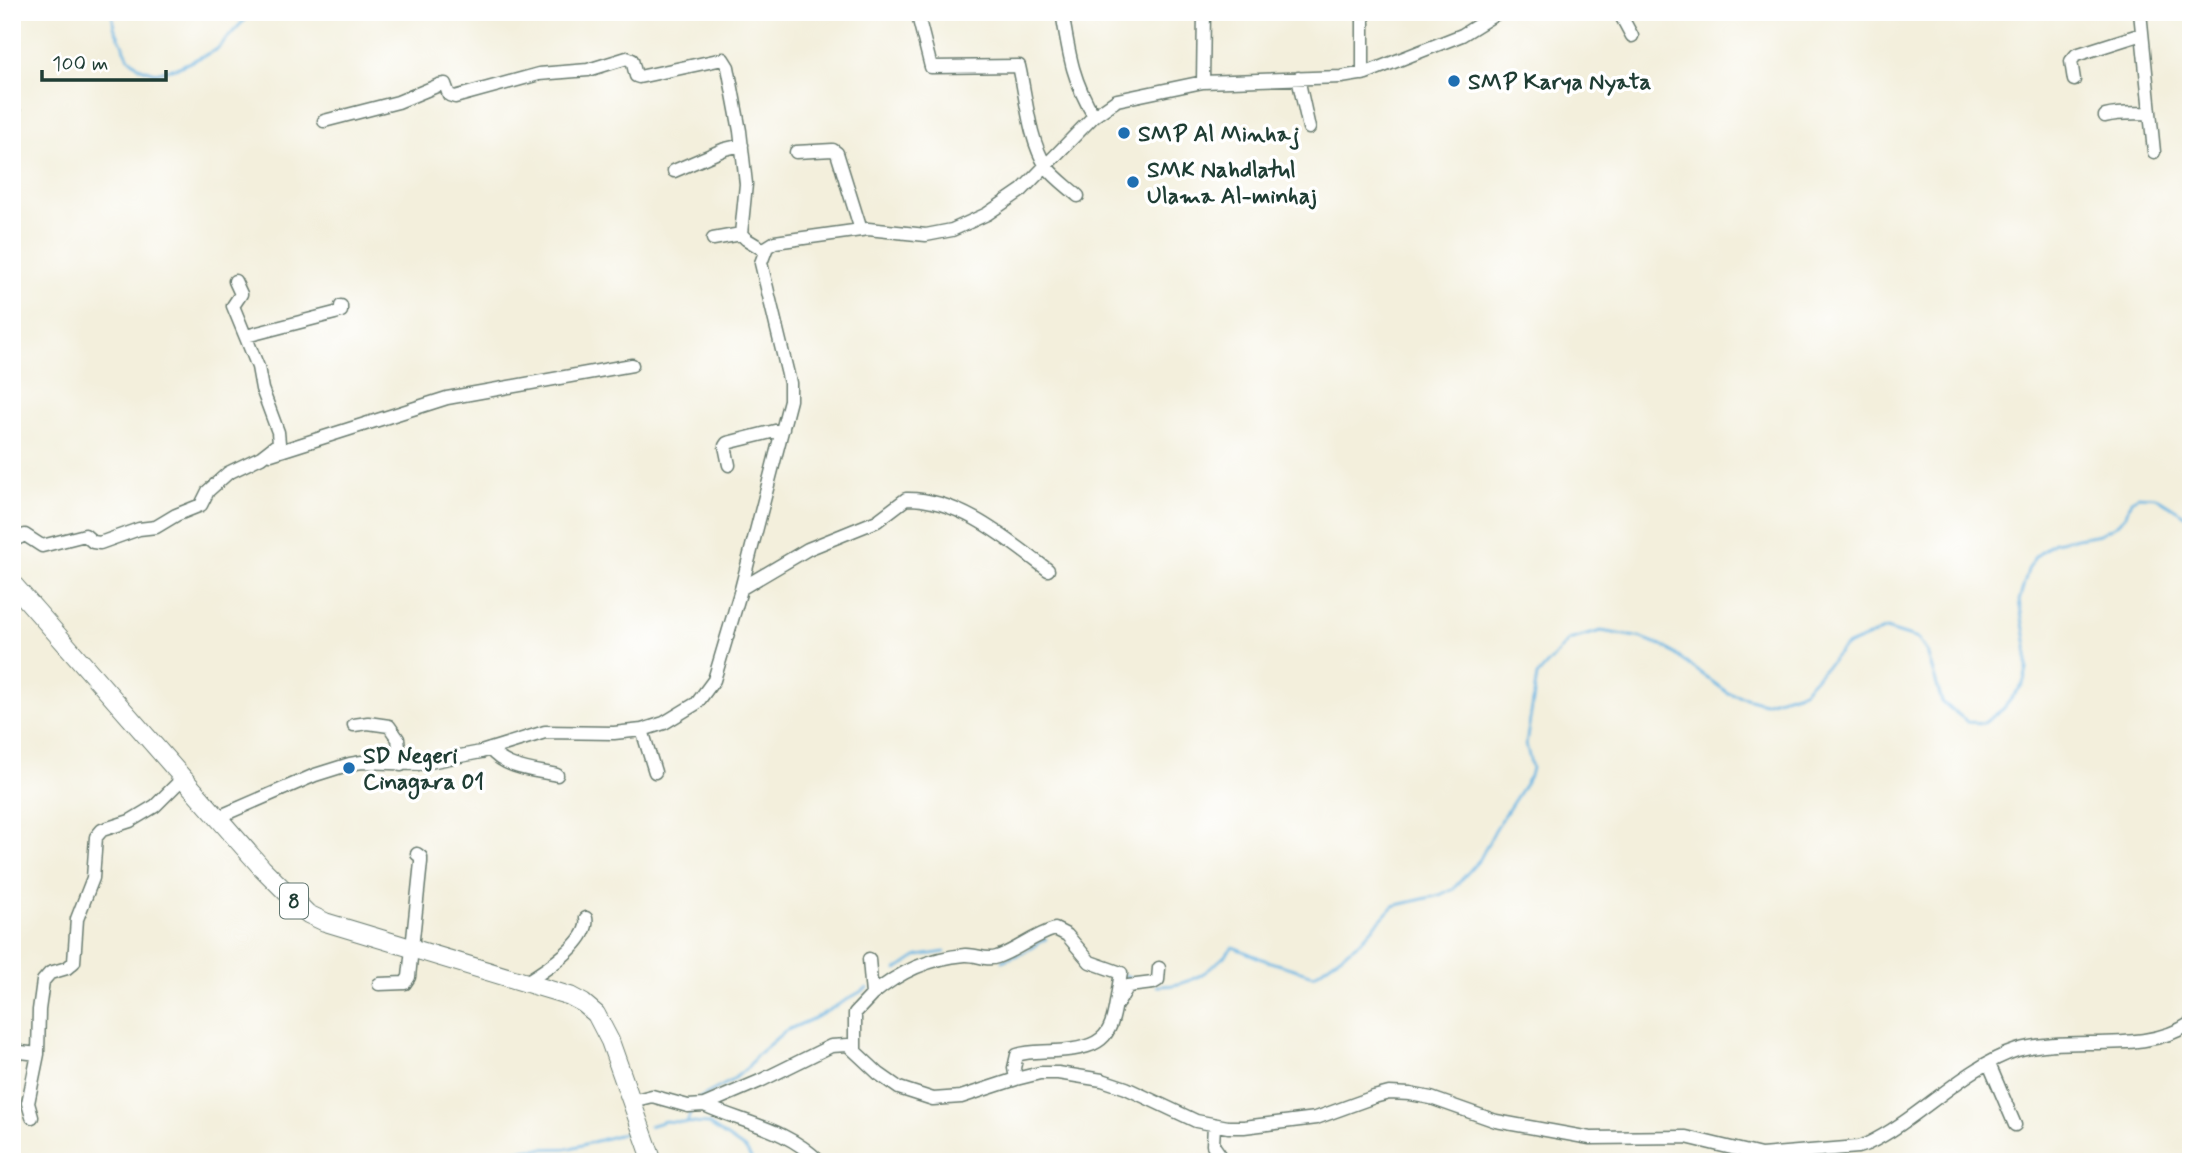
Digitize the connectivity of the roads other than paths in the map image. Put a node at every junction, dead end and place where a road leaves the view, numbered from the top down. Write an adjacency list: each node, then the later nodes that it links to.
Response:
1 (917, 12): 22 (street)
2 (1062, 12): 15 (street)
3 (1204, 12): 13 (street)
4 (1367, 12): 10 (street)
5 (1499, 12): 10 (street)
6 (1619, 12): 9 (street)
7 (2140, 12): 8 (street)
8 (2142, 34): 12 (street); 14 (street)
9 (1632, 36)
10 (1363, 74): 11 (street)
11 (1298, 78): 13 (street); 18 (street)
12 (2074, 80)
13 (1203, 82): 15 (street)
14 (2150, 113): 16 (street); 21 (street)
15 (1094, 116): 22 (street)
16 (2105, 116)
17 (324, 121): 19 (street)
18 (1309, 128)
19 (742, 145): 23 (street); 26 (street)
20 (796, 152): 25 (street)
21 (2154, 152)
22 (1046, 166): 24 (street); 25 (street)
23 (674, 171)
24 (1078, 196)
25 (861, 230): 28 (street)
26 (741, 234): 27 (street); 28 (street)
27 (713, 239)
28 (764, 250): 33 (street)
29 (235, 281): 31 (street)
30 (341, 306): 31 (street)
31 (246, 336): 34 (street)
32 (632, 365): 34 (street)
33 (783, 429): 35 (street); 39 (street)
34 (261, 457): 36 (street)
35 (729, 465)
36 (12, 541)
37 (1048, 570): 39 (street)
38 (12, 583): 46 (highway, 8)
39 (742, 588): 41 (street)
40 (354, 725): 43 (street)
41 (642, 730): 42 (street); 44 (street)
42 (490, 749): 43 (street); 45 (street)
43 (401, 765): 47 (street)
44 (655, 772)
45 (557, 775)
46 (183, 778): 47 (highway, 8); 60 (street)
47 (216, 818): 50 (highway, 8)
48 (417, 854): 50 (street)
49 (586, 918): 53 (street)
50 (412, 948): 53 (highway, 8); 54 (street)
51 (869, 958): 55 (street)
52 (1159, 968): 56 (street)
53 (526, 982): 63 (highway, 8)
54 (379, 984)
55 (871, 990): 56 (street); 58 (street)
56 (1116, 1007): 62 (street)
57 (2191, 1023): 61 (street)
58 (855, 1049): 62 (street); 64 (street)
59 (12, 1051): 60 (street)
60 (38, 1054): 65 (street)
61 (1989, 1063): 66 (street); 67 (street)
62 (1016, 1079): 66 (street)
63 (633, 1103): 64 (street); 68 (highway, 8)
64 (704, 1105): 69 (street)
65 (32, 1116)
66 (1214, 1125): 70 (street)
67 (2015, 1125)
68 (653, 1162)
69 (820, 1162)
70 (1225, 1162)

